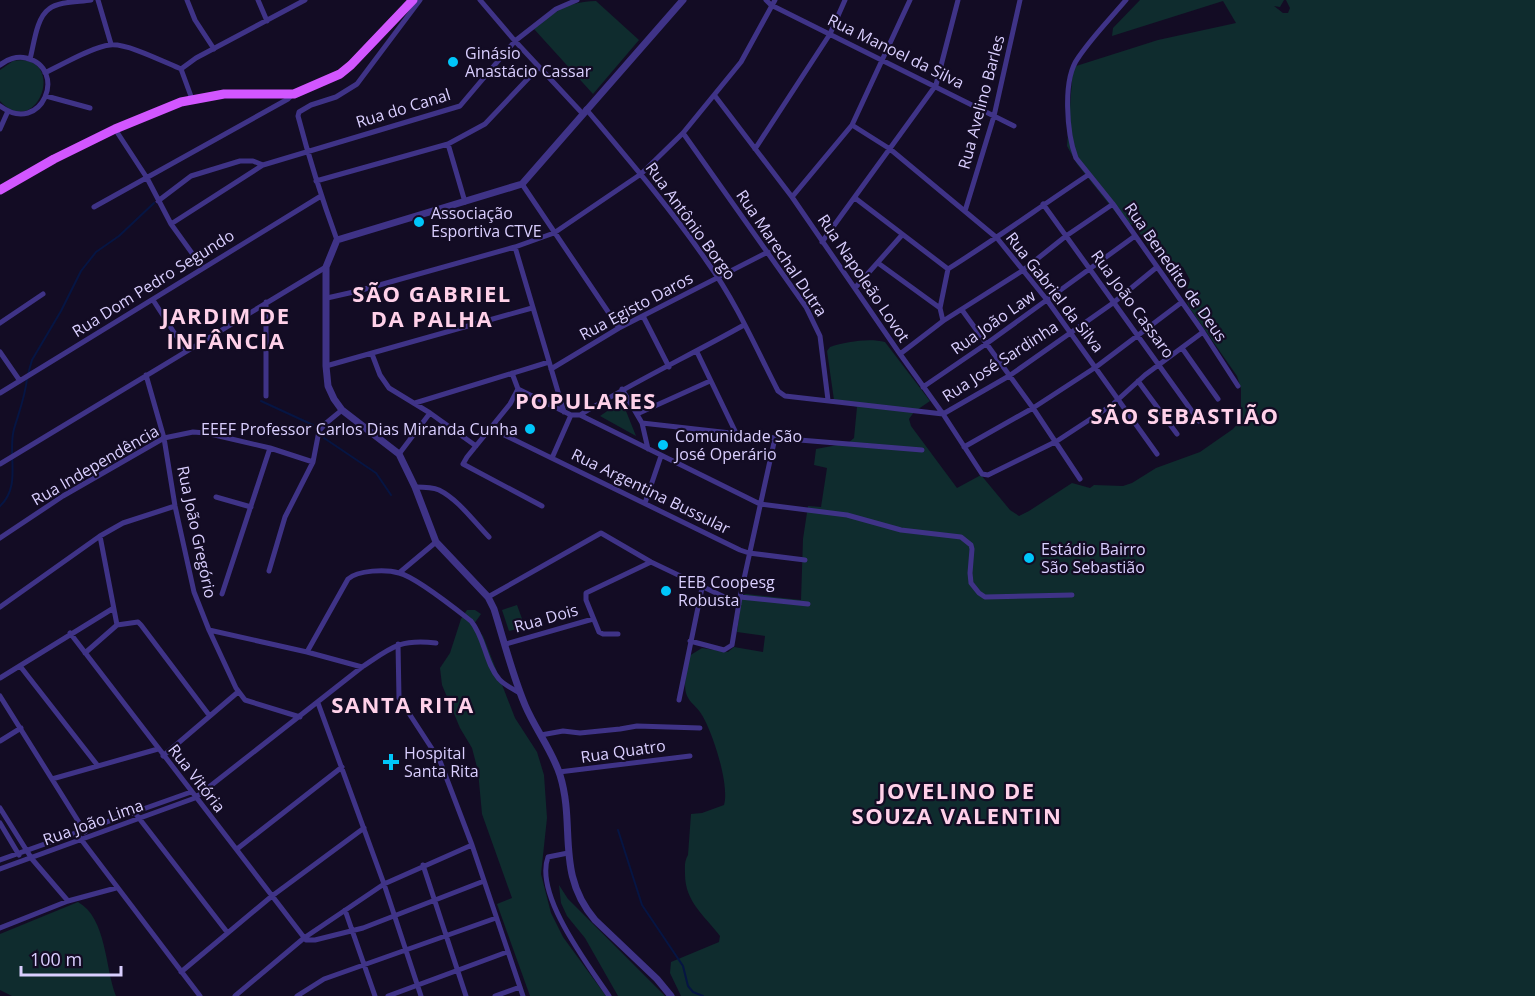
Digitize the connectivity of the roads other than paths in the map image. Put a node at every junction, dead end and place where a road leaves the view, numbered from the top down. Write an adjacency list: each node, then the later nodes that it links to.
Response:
1 (91, 0): 23 (street)
2 (98, 0): 21 (street)
3 (187, 0): 22 (street)
4 (258, 0): 18 (street)
5 (305, 0): 18 (street)
6 (413, 0): 30 (main road)
7 (420, 0): 47 (street)
8 (480, 0): 20 (street, Rua Antônio Borgo)
9 (577, 0): 20 (street, Rua do Canal)
10 (683, 0): 37 (street)
11 (766, 0): 17 (street, Rua Manoel da Silva)
12 (845, 0): 19 (street)
13 (910, 0): 24 (street)
14 (958, 0): 29 (street)
15 (1020, 0): 38 (street, Rua Avelino Barles)
16 (1126, 0): 50 (street, Rua Benedito de Deus)
17 (773, 3): 19 (street, Rua Manoel da Silva); 32 (street)
18 (267, 21): 22 (street)
19 (830, 34): 24 (street, Rua Manoel da Silva); 45 (street)
20 (515, 40): 26 (street, Rua Antônio Borgo); 47 (street, Rua do Canal)
21 (111, 44): 27 (street); 28 (street)
22 (214, 49): 27 (street)
23 (30, 59): 25 (street); 28 (street)
24 (882, 59): 29 (street, Rua Manoel da Silva); 39 (street)
25 (0, 65)
26 (539, 67): 37 (street, Rua Antônio Borgo); 44 (street)
27 (181, 69): 33 (street)
28 (45, 73): 31 (street)
29 (936, 85): 38 (street, Rua Manoel da Silva); 46 (street)
30 (294, 94): 33 (main road); 51 (street)
31 (46, 96): 35 (street); 36 (street)
32 (715, 96): 43 (street); 45 (street, Rua Napoleão Lovot)
33 (192, 99): 42 (main road)
34 (0, 106): 36 (street)
35 (90, 108)
36 (8, 111): 41 (street)
37 (584, 111): 49 (street, Rua Antônio Borgo); 53 (street)
38 (994, 116): 40 (street, Rua Manoel da Silva); 63 (street, Rua Avelino Barles)
39 (852, 125): 46 (street, Rua Gabriel da Silva); 56 (street)
40 (1014, 126)
41 (0, 129)
42 (116, 129): 51 (street); 54 (main road)
43 (683, 132): 49 (street); 73 (street, Rua Marechal Dutra)
44 (448, 144): 52 (street); 59 (street)
45 (755, 149): 56 (street, Rua Napoleão Lovot)
46 (890, 149): 57 (street); 63 (street, Rua Gabriel da Silva)
47 (307, 151): 48 (street, Rua do Canal); 52 (street)
48 (263, 165): 58 (street); 64 (street)
49 (641, 174): 65 (street); 81 (street, Rua Antônio Borgo)
50 (1089, 175): 60 (street); 61 (street, Rua Benedito de Deus)
51 (147, 178): 58 (street); 62 (street)
52 (316, 181): 55 (street)
53 (522, 184): 59 (street); 65 (street)
54 (0, 190)
55 (321, 196): 70 (street); 75 (street, Rua Dom Pedro Segundo)
56 (792, 197): 71 (street, Rua Napoleão Lovot)
57 (855, 198): 66 (street); 71 (street)
58 (158, 201): 64 (street)
59 (465, 202): 70 (street)
60 (1043, 204): 67 (street, Rua João Cassaro); 69 (street)
61 (1113, 204): 67 (street); 68 (street, Rua Benedito de Deus)
62 (94, 207)
63 (965, 211): 69 (street, Rua Gabriel da Silva)
64 (171, 224): 75 (street)
65 (554, 233): 72 (street); 97 (street)
66 (902, 235): 74 (street); 78 (street)
67 (1066, 236): 79 (street, Rua João Cassaro); 80 (street)
68 (1135, 236): 77 (street, Rua Benedito de Deus); 79 (street, Rua João Law)
69 (997, 238): 78 (street); 80 (street, Rua Gabriel da Silva)
70 (337, 240): 76 (street)
71 (822, 242): 82 (street, Rua Napoleão Lovot)
72 (515, 247): 84 (street); 90 (street)
73 (768, 252): 81 (street, Rua Egisto Daros); 126 (street, Rua Marechal Dutra)
74 (878, 263): 82 (street); 91 (street)
75 (202, 267): 85 (street, Rua Dom Pedro Segundo)
76 (327, 267): 84 (street); 87 (street)
77 (1157, 267): 88 (street, Rua Benedito de Deus); 89 (street, Rua José Sardinha)
78 (948, 269): 91 (street)
79 (1090, 269): 86 (street, Rua João Law); 89 (street, Rua João Cassaro)
80 (1022, 271): 86 (street, Rua Gabriel da Silva); 92 (street)
81 (718, 278): 93 (street, Rua Egisto Daros); 96 (street, Rua Antônio Borgo)
82 (855, 288): 107 (street, Rua Napoleão Lovot)
83 (43, 294): 95 (street)
84 (327, 298): 109 (street)
85 (153, 300): 103 (street); 116 (street, Rua Dom Pedro Segundo)
86 (1047, 300): 98 (street, Rua Gabriel da Silva); 101 (street, Rua João Law)
87 (266, 302): 103 (street); 124 (street)
88 (1182, 302): 99 (street, Rua Benedito de Deus); 100 (street)
89 (1113, 303): 98 (street, Rua José Sardinha); 100 (street, Rua João Cassaro)
90 (532, 308): 106 (street); 110 (street)
91 (940, 308): 94 (street)
92 (962, 310): 94 (street); 101 (street)
93 (643, 316): 97 (street, Rua Egisto Daros); 111 (street)
94 (943, 321): 107 (street)
95 (0, 323)
96 (744, 326): 105 (street); 126 (street, Rua Antônio Borgo)
97 (619, 328): 110 (street, Rua Egisto Daros)
98 (1071, 332): 112 (street, Rua Gabriel da Silva); 115 (street, Rua José Sardinha)
99 (1203, 332): 102 (street); 119 (street, Rua Benedito de Deus)
100 (1138, 334): 108 (street, Rua João Cassaro); 112 (street)
101 (986, 344): 115 (street); 120 (street, Rua João Law)
102 (1182, 348): 108 (street); 125 (street)
103 (186, 351): 114 (street)
104 (0, 352): 116 (street)
105 (697, 352): 111 (street); 117 (street)
106 (372, 354): 109 (street); 128 (street)
107 (900, 354): 120 (street, Rua Napoleão Lovot)
108 (1160, 364): 118 (street); 137 (street, Rua João Cassaro)
109 (326, 366): 130 (street)
110 (550, 366): 113 (street, Rua Egisto Daros); 131 (street)
111 (669, 367): 122 (street)
112 (1096, 367): 127 (street, Rua Gabriel da Silva); 129 (street)
113 (512, 374): 121 (street); 128 (street, Rua Egisto Daros)
114 (146, 375): 142 (street, Rua João Gregório); 155 (street)
115 (1009, 376): 129 (street); 134 (street, Rua José Sardinha)
116 (23, 380): 123 (street, Rua Dom Pedro Segundo)
117 (710, 381): 133 (street); 140 (street)
118 (1138, 381): 127 (street); 141 (street)
119 (1238, 386)
120 (923, 387): 134 (street, Rua Napoleão Lovot)
121 (518, 389): 131 (street); 139 (street)
122 (622, 389): 133 (street); 136 (street)
123 (0, 393)
124 (266, 396)
125 (1218, 399)
126 (828, 400): 134 (street)
127 (1118, 400): 144 (street); 151 (street, Rua Gabriel da Silva)
128 (415, 404): 132 (street)
129 (1033, 408): 144 (street); 146 (street)
130 (342, 410): 150 (street); 154 (street)
131 (564, 412): 135 (street)
132 (430, 413): 145 (street); 150 (street)
133 (637, 414): 138 (street)
134 (944, 414): 146 (street, Rua Napoleão Lovot)
135 (571, 415): 136 (street); 153 (street)
136 (580, 415): 148 (street)
137 (1199, 421)
138 (642, 423): 140 (street); 148 (street)
139 (490, 428): 145 (street); 153 (street, Rua Argentina Bussular)
140 (736, 433): 143 (street)
141 (1177, 434)
142 (164, 438): 147 (street, Rua Independência); 161 (street, Rua João Gregório); 166 (street, Rua Independência)
143 (775, 438): 149 (street); 160 (street)
144 (1056, 441): 146 (street, Rua Napoleão Lovot); 156 (street)
145 (476, 446): 162 (street)
146 (964, 447)
147 (270, 448): 154 (street, Rua Independência); 163 (street)
148 (648, 449): 152 (street)
149 (922, 450)
150 (399, 454): 157 (street)
151 (1157, 454)
152 (661, 456): 159 (street); 160 (street)
153 (552, 458): 159 (street, Rua Argentina Bussular)
154 (313, 462): 171 (street)
155 (0, 464)
156 (1080, 479)
157 (415, 487): 165 (street); 167 (street)
158 (216, 497): 163 (street)
159 (645, 503): 168 (street, Rua Argentina Bussular)
160 (760, 504): 168 (street); 175 (street)
161 (175, 506): 164 (street); 183 (street, Rua João Gregório)
162 (542, 506)
163 (251, 507): 174 (street)
164 (100, 536): 179 (street); 180 (street)
165 (489, 537)
166 (0, 538)
167 (436, 542): 172 (street); 176 (street)
168 (749, 553): 169 (street, Rua Argentina Bussular); 177 (street)
169 (805, 560)
170 (651, 562): 173 (street); 176 (street); 181 (street)
171 (268, 572)
172 (399, 573): 190 (street); 196 (street)
173 (702, 588): 177 (street); 186 (street)
174 (222, 594)
175 (1072, 596)
176 (488, 597): 189 (street)
177 (739, 600): 178 (street); 186 (street)
178 (808, 604)
179 (0, 607)
180 (112, 609): 182 (street); 184 (street)
181 (594, 619): 185 (street); 189 (street, Rua Dois)
182 (117, 625): 191 (street); 200 (street)
183 (209, 630): 190 (street); 195 (street, Rua João Gregório)
184 (70, 633): 191 (street, Rua Vitória); 192 (street)
185 (618, 634)
186 (690, 641): 198 (street)
187 (436, 643): 188 (street)
188 (398, 644): 193 (street); 223 (street)
189 (506, 644): 196 (street)
190 (307, 652): 193 (street)
191 (85, 653): 206 (street, Rua Vitória)
192 (20, 666): 194 (street); 209 (street)
193 (362, 667): 199 (street)
194 (0, 678)
195 (238, 692): 200 (street); 201 (street)
196 (521, 694): 204 (street)
197 (0, 696): 203 (street)
198 (679, 700)
199 (318, 703): 201 (street); 210 (street)
200 (209, 715): 207 (street)
201 (300, 717): 213 (street)
202 (700, 728): 204 (street)
203 (21, 729): 205 (street); 212 (street)
204 (541, 735): 211 (street)
205 (0, 741)
206 (158, 749): 207 (street, Rua Vitória); 209 (street)
207 (163, 756): 213 (street, Rua Vitória)
208 (690, 756): 211 (street, Rua Quatro)
209 (98, 766): 212 (street)
210 (342, 767): 218 (street); 224 (street)
211 (559, 772): 226 (street)
212 (52, 779): 219 (street)
213 (193, 795): 215 (street, Rua João Lima); 216 (street, Rua João Lima); 224 (street, Rua Vitória)
214 (0, 808): 225 (street)
215 (135, 813): 216 (street); 219 (street, Rua João Lima)
216 (140, 819): 221 (street, Rua João Lima); 244 (street)
217 (0, 823): 227 (street)
218 (364, 828): 234 (street); 236 (street)
219 (84, 831): 220 (street, Rua João Lima); 221 (street)
220 (77, 834): 222 (street); 225 (street, Rua João Lima)
221 (88, 838): 222 (street, Rua João Lima)
222 (81, 841): 228 (street, Rua João Lima); 235 (street)
223 (472, 845): 231 (street); 233 (street)
224 (237, 849): 236 (street, Rua Vitória)
225 (27, 851): 227 (street, Rua João Lima); 228 (street)
226 (568, 853): 263 (street); 264 (street)
227 (19, 854): 229 (street, Rua João Lima); 230 (street)
228 (32, 859): 230 (street, Rua João Lima); 238 (street)
229 (0, 860)
230 (24, 862): 232 (street, Rua João Lima)
231 (423, 865): 234 (street); 237 (street)
232 (0, 869)
233 (484, 881): 237 (street); 241 (street)
234 (384, 884): 239 (street); 240 (street)
235 (117, 888): 238 (street); 251 (street)
236 (272, 896): 244 (street); 246 (street, Rua Vitória)
237 (434, 900): 240 (street); 245 (street)
238 (68, 901): 242 (street)
239 (345, 910): 243 (street); 246 (street)
240 (394, 917): 243 (street); 247 (street)
241 (496, 918): 245 (street); 248 (street)
242 (0, 928)
243 (353, 931): 246 (street); 249 (street)
244 (227, 932): 251 (street)
245 (446, 936): 247 (street); 250 (street)
246 (304, 938): 255 (street)
247 (405, 950): 249 (street); 252 (street)
248 (507, 952): 250 (street); 253 (street)
249 (364, 964): 256 (street); 257 (street)
250 (458, 971): 252 (street); 260 (street)
251 (181, 972): 254 (street)
252 (417, 986): 258 (street); 259 (street)
253 (520, 987): 261 (street); 262 (street)
254 (200, 996)
255 (235, 996)
256 (297, 996)
257 (375, 996)
258 (388, 996)
259 (421, 996)
260 (466, 996)
261 (495, 996)
262 (523, 996)
263 (609, 996)
264 (671, 996)

